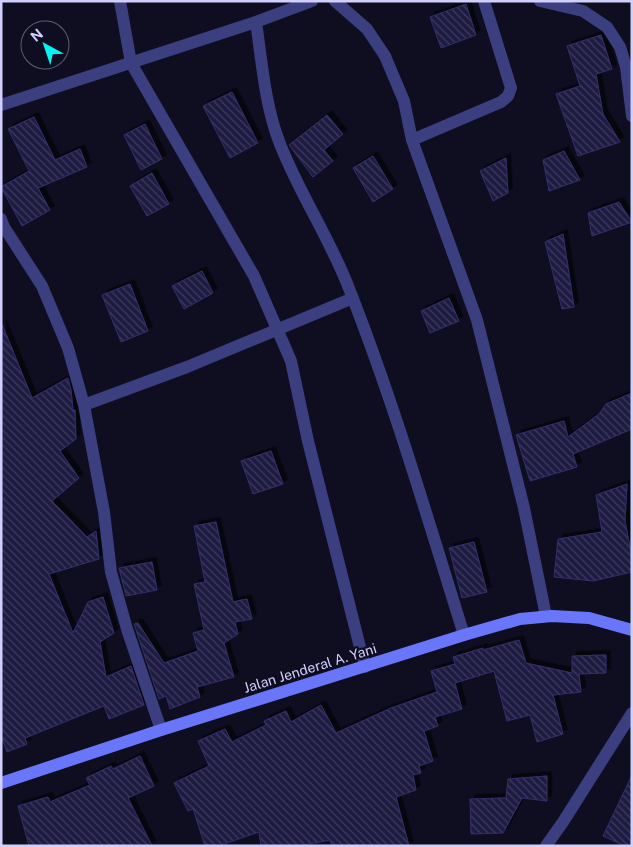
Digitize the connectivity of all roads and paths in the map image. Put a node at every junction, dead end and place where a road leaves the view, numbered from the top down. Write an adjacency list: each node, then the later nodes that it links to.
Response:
1 (120, 1): 8 (street)
2 (312, 1): 7 (street)
3 (336, 1): 11 (street)
4 (484, 1): 11 (street)
5 (540, 1): 6 (street)
6 (584, 6): 10 (street)
7 (256, 22): 8 (street); 13 (street)
8 (131, 63): 9 (street); 14 (street)
9 (1, 105)
10 (632, 116)
11 (412, 140): 16 (street)
12 (1, 219): 15 (street)
13 (353, 298): 14 (street); 18 (street)
14 (277, 329): 15 (street); 19 (street)
15 (84, 405): 21 (street)
16 (546, 616): 17 (main road, Jalan Jenderal A. Yani); 18 (main road, Jalan Jenderal A. Yani)
17 (632, 630)
18 (464, 635): 19 (main road, Jalan Jenderal A. Yani)
19 (364, 667): 21 (main road, Jalan Jenderal A. Yani)
20 (632, 713): 23 (street)
21 (161, 730): 22 (main road, Jalan Jenderal A. Yani)
22 (1, 783)
23 (546, 846)

